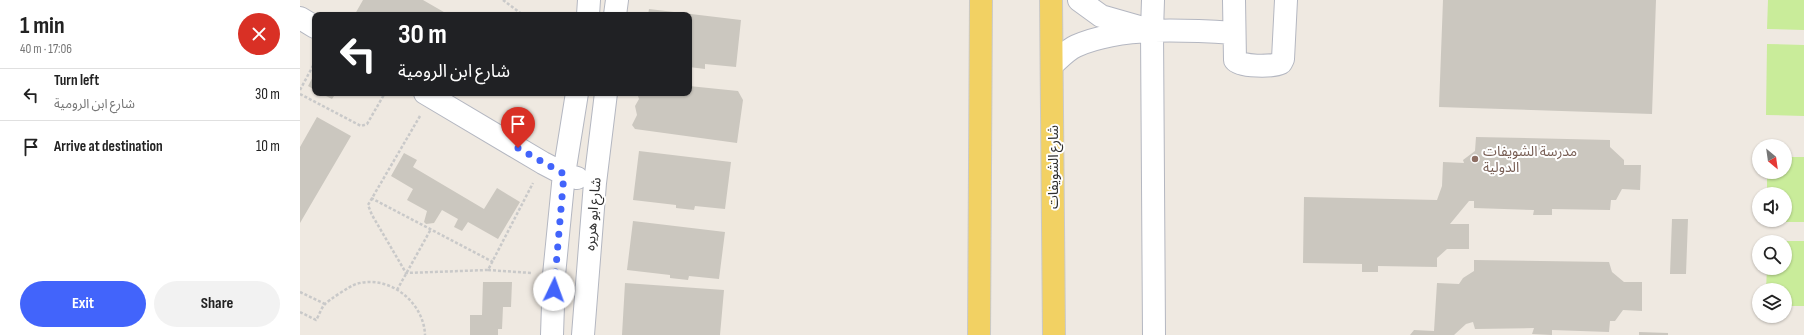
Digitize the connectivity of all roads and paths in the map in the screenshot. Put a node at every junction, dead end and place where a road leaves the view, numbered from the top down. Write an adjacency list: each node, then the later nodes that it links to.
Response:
1 (504, 0): 10 (path)
2 (589, 0): 11 (street)
3 (617, 0): 12 (street)
4 (981, 0): 42 (main road)
5 (1051, 0): 17 (main road, شارع الشويفات)
6 (1078, 0): 15 (street)
7 (1153, 0): 15 (street)
8 (1234, 0): 16 (street)
9 (1286, 0): 16 (street)
10 (519, 12)
11 (588, 12)
12 (615, 12)
13 (300, 18): 14 (street)
14 (312, 25)
15 (1152, 31): 16 (street); 17 (street); 44 (street)
16 (1234, 33)
17 (1052, 65): 43 (main road, شارع الشويفات)
18 (312, 68): 19 (path)
19 (300, 90)
20 (300, 94): 21 (path)
21 (384, 96)
22 (427, 96): 29 (path)
23 (430, 96): 26 (street)
24 (577, 96): 27 (street)
25 (606, 96): 28 (street, شارع ابو هريره)
26 (543, 163): 27 (street); 31 (path)
27 (564, 174): 28 (street); 34 (street)
28 (595, 183): 41 (street, شارع ابو هريره)
29 (371, 198): 30 (path); 33 (path)
30 (431, 229): 31 (path); 33 (path)
31 (493, 262): 32 (path)
32 (488, 270): 33 (path); 34 (path)
33 (406, 273): 35 (path)
34 (554, 275): 40 (street)
35 (397, 290): 37 (path); 39 (path)
36 (300, 292): 37 (path)
37 (325, 304): 38 (path)
38 (300, 312)
39 (425, 335)
40 (552, 335)
41 (583, 335)
42 (979, 335)
43 (1054, 335)
44 (1154, 335)

